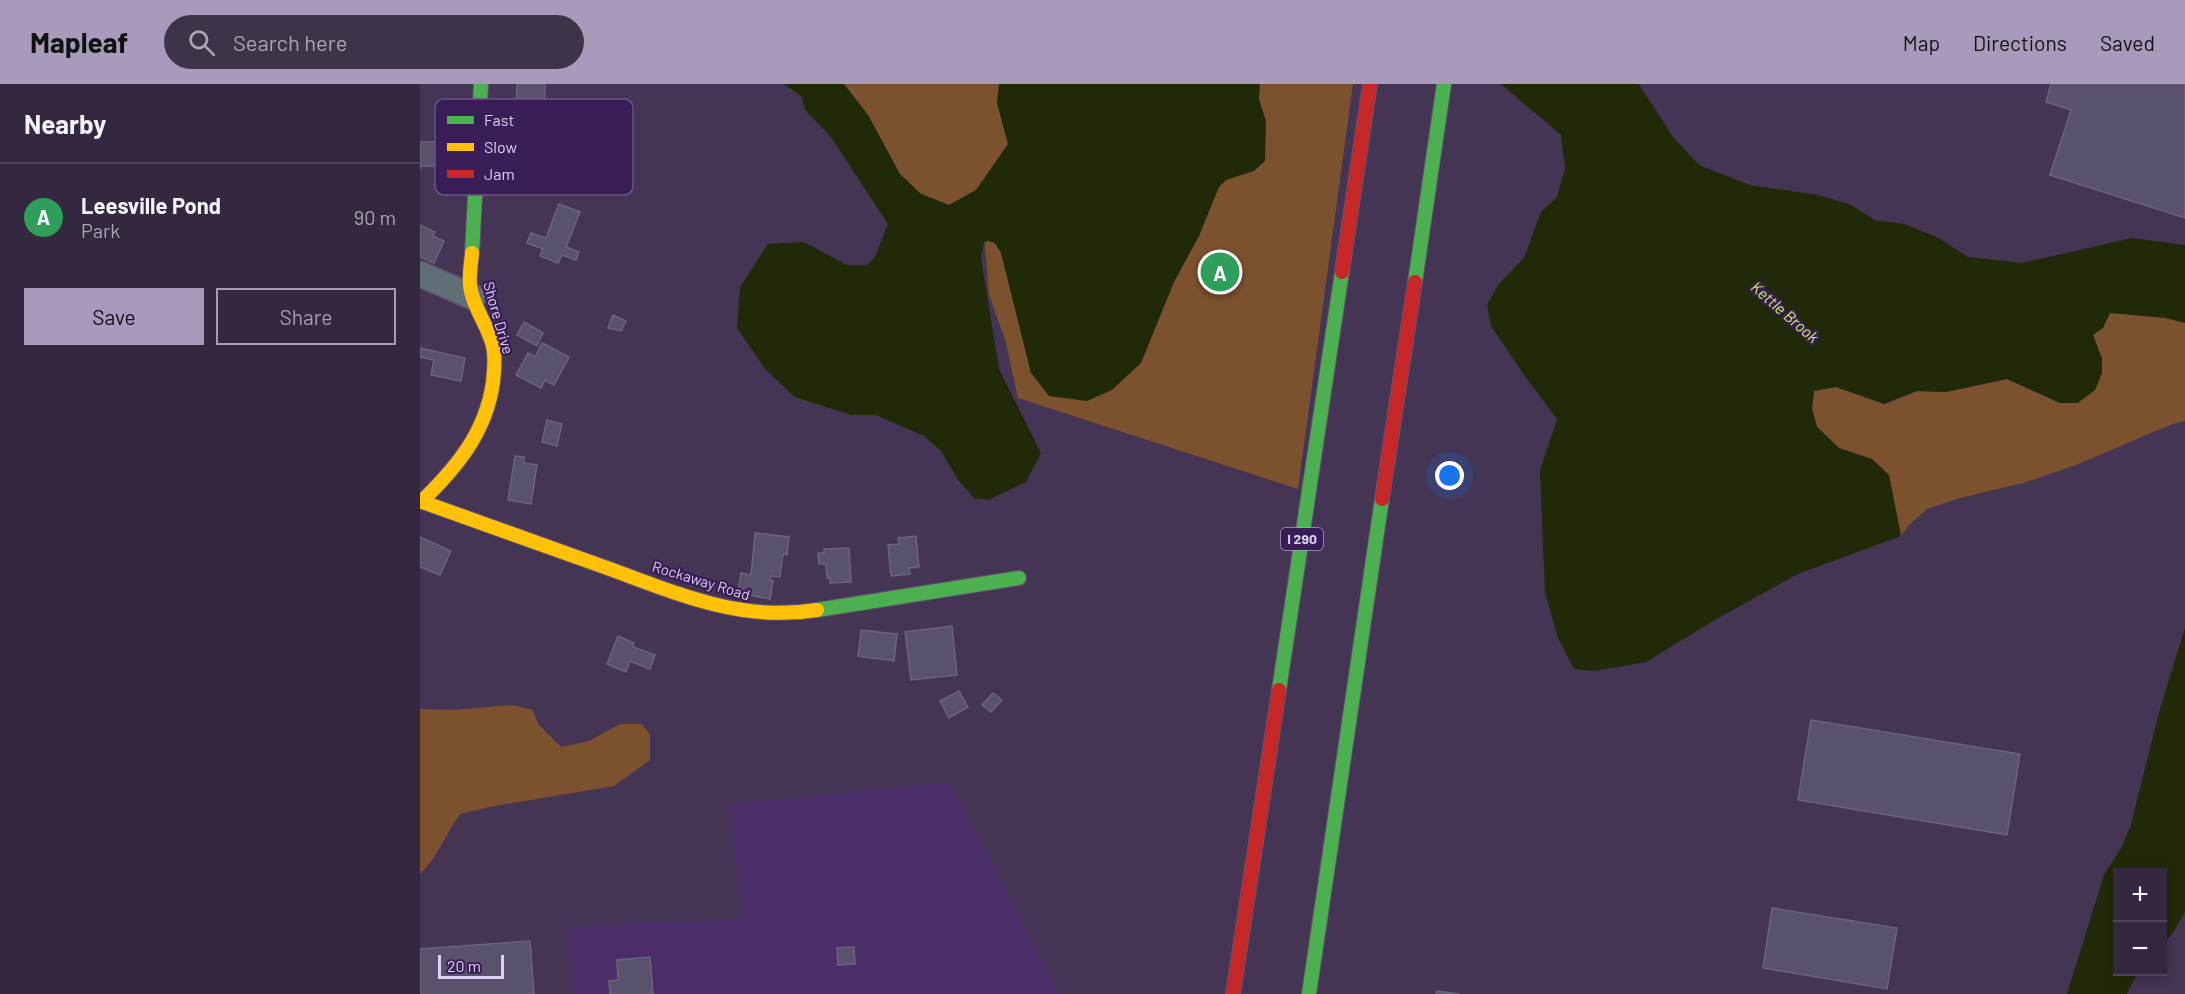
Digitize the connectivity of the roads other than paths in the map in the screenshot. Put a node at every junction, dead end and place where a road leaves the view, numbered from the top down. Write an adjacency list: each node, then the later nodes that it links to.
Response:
1 (481, 84): 4 (main road, Shore Drive)
2 (1370, 84): 10 (main road, I 290)
3 (1444, 84): 11 (main road)
4 (480, 99)
5 (475, 195): 7 (main road, Shore Drive)
6 (420, 274): 7 (street)
7 (472, 297): 8 (main road, Shore Drive)
8 (420, 502): 9 (main road, Rockaway Road)
9 (1019, 578)
10 (1233, 994)
11 (1309, 994)

